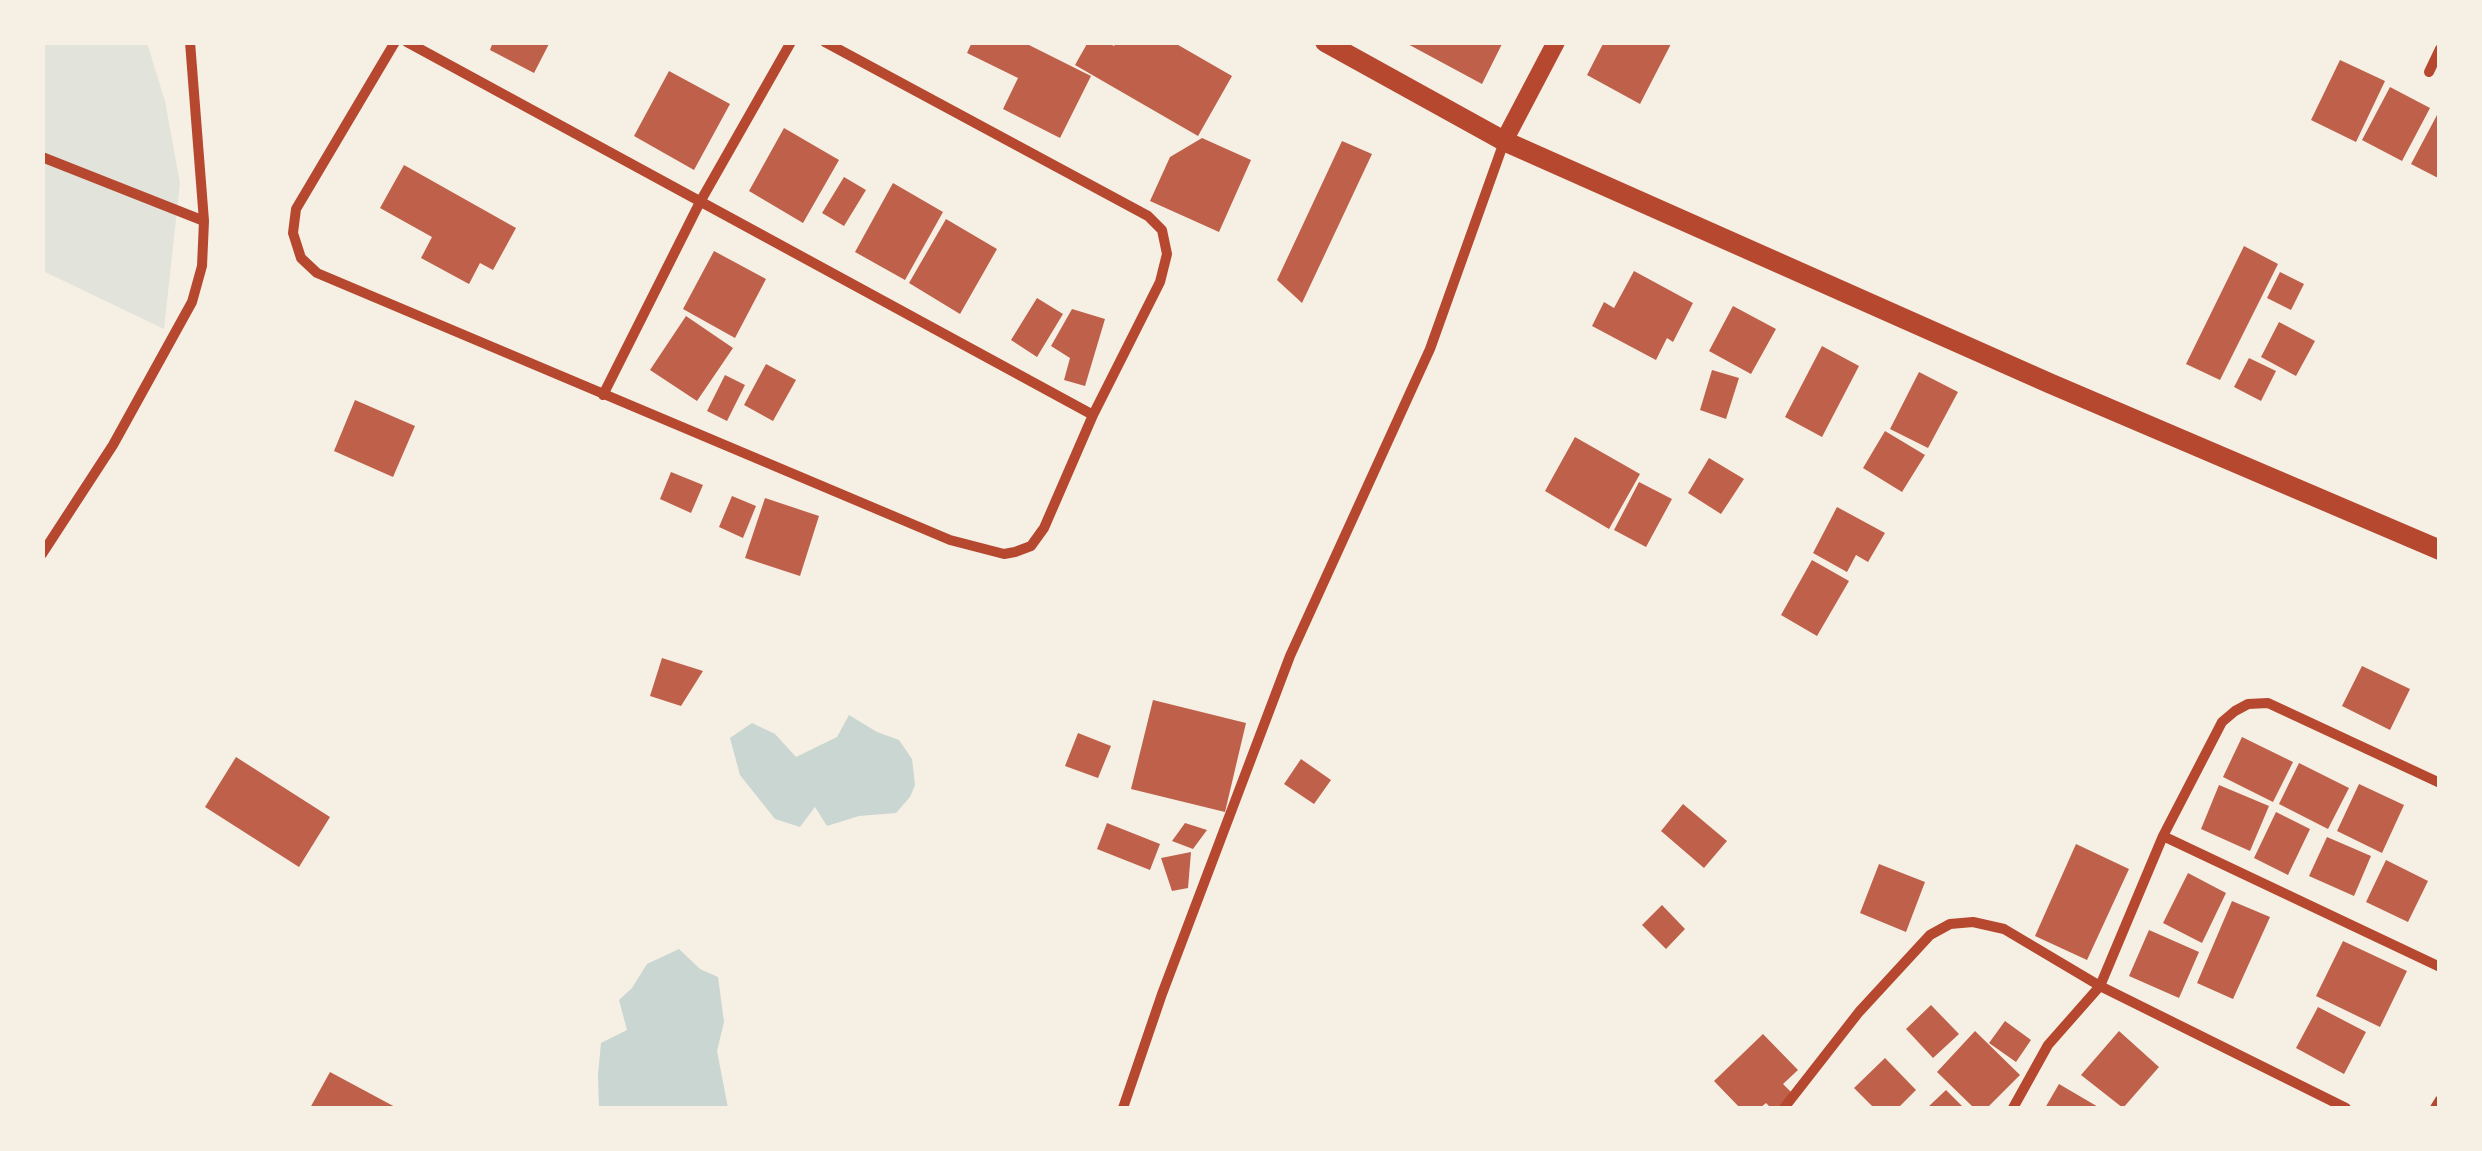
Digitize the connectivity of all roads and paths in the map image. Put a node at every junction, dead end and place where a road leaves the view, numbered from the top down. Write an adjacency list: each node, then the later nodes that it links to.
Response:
1 (190, 42): 13 (street)
2 (395, 42): 14 (street)
3 (406, 42): 12 (street)
4 (791, 42): 12 (street)
5 (826, 42): 15 (street)
6 (1325, 42): 10 (main road)
7 (1556, 42): 10 (street)
8 (2440, 50): 9 (street)
9 (2429, 72)
10 (1504, 141): 16 (main road); 23 (street)
11 (42, 158): 13 (street)
12 (700, 202): 14 (street); 15 (street)
13 (204, 221): 17 (street)
14 (603, 395): 15 (street)
15 (1093, 416)
16 (2440, 550)
17 (42, 554)
18 (2440, 783): 19 (street)
19 (2163, 836): 20 (street); 21 (street)
20 (2440, 967)
21 (2100, 986): 24 (street); 25 (street); 26 (street)
22 (2440, 1100): 27 (street)
23 (1123, 1108)
24 (1784, 1108)
25 (2013, 1108)
26 (2346, 1108)
27 (2435, 1108)

